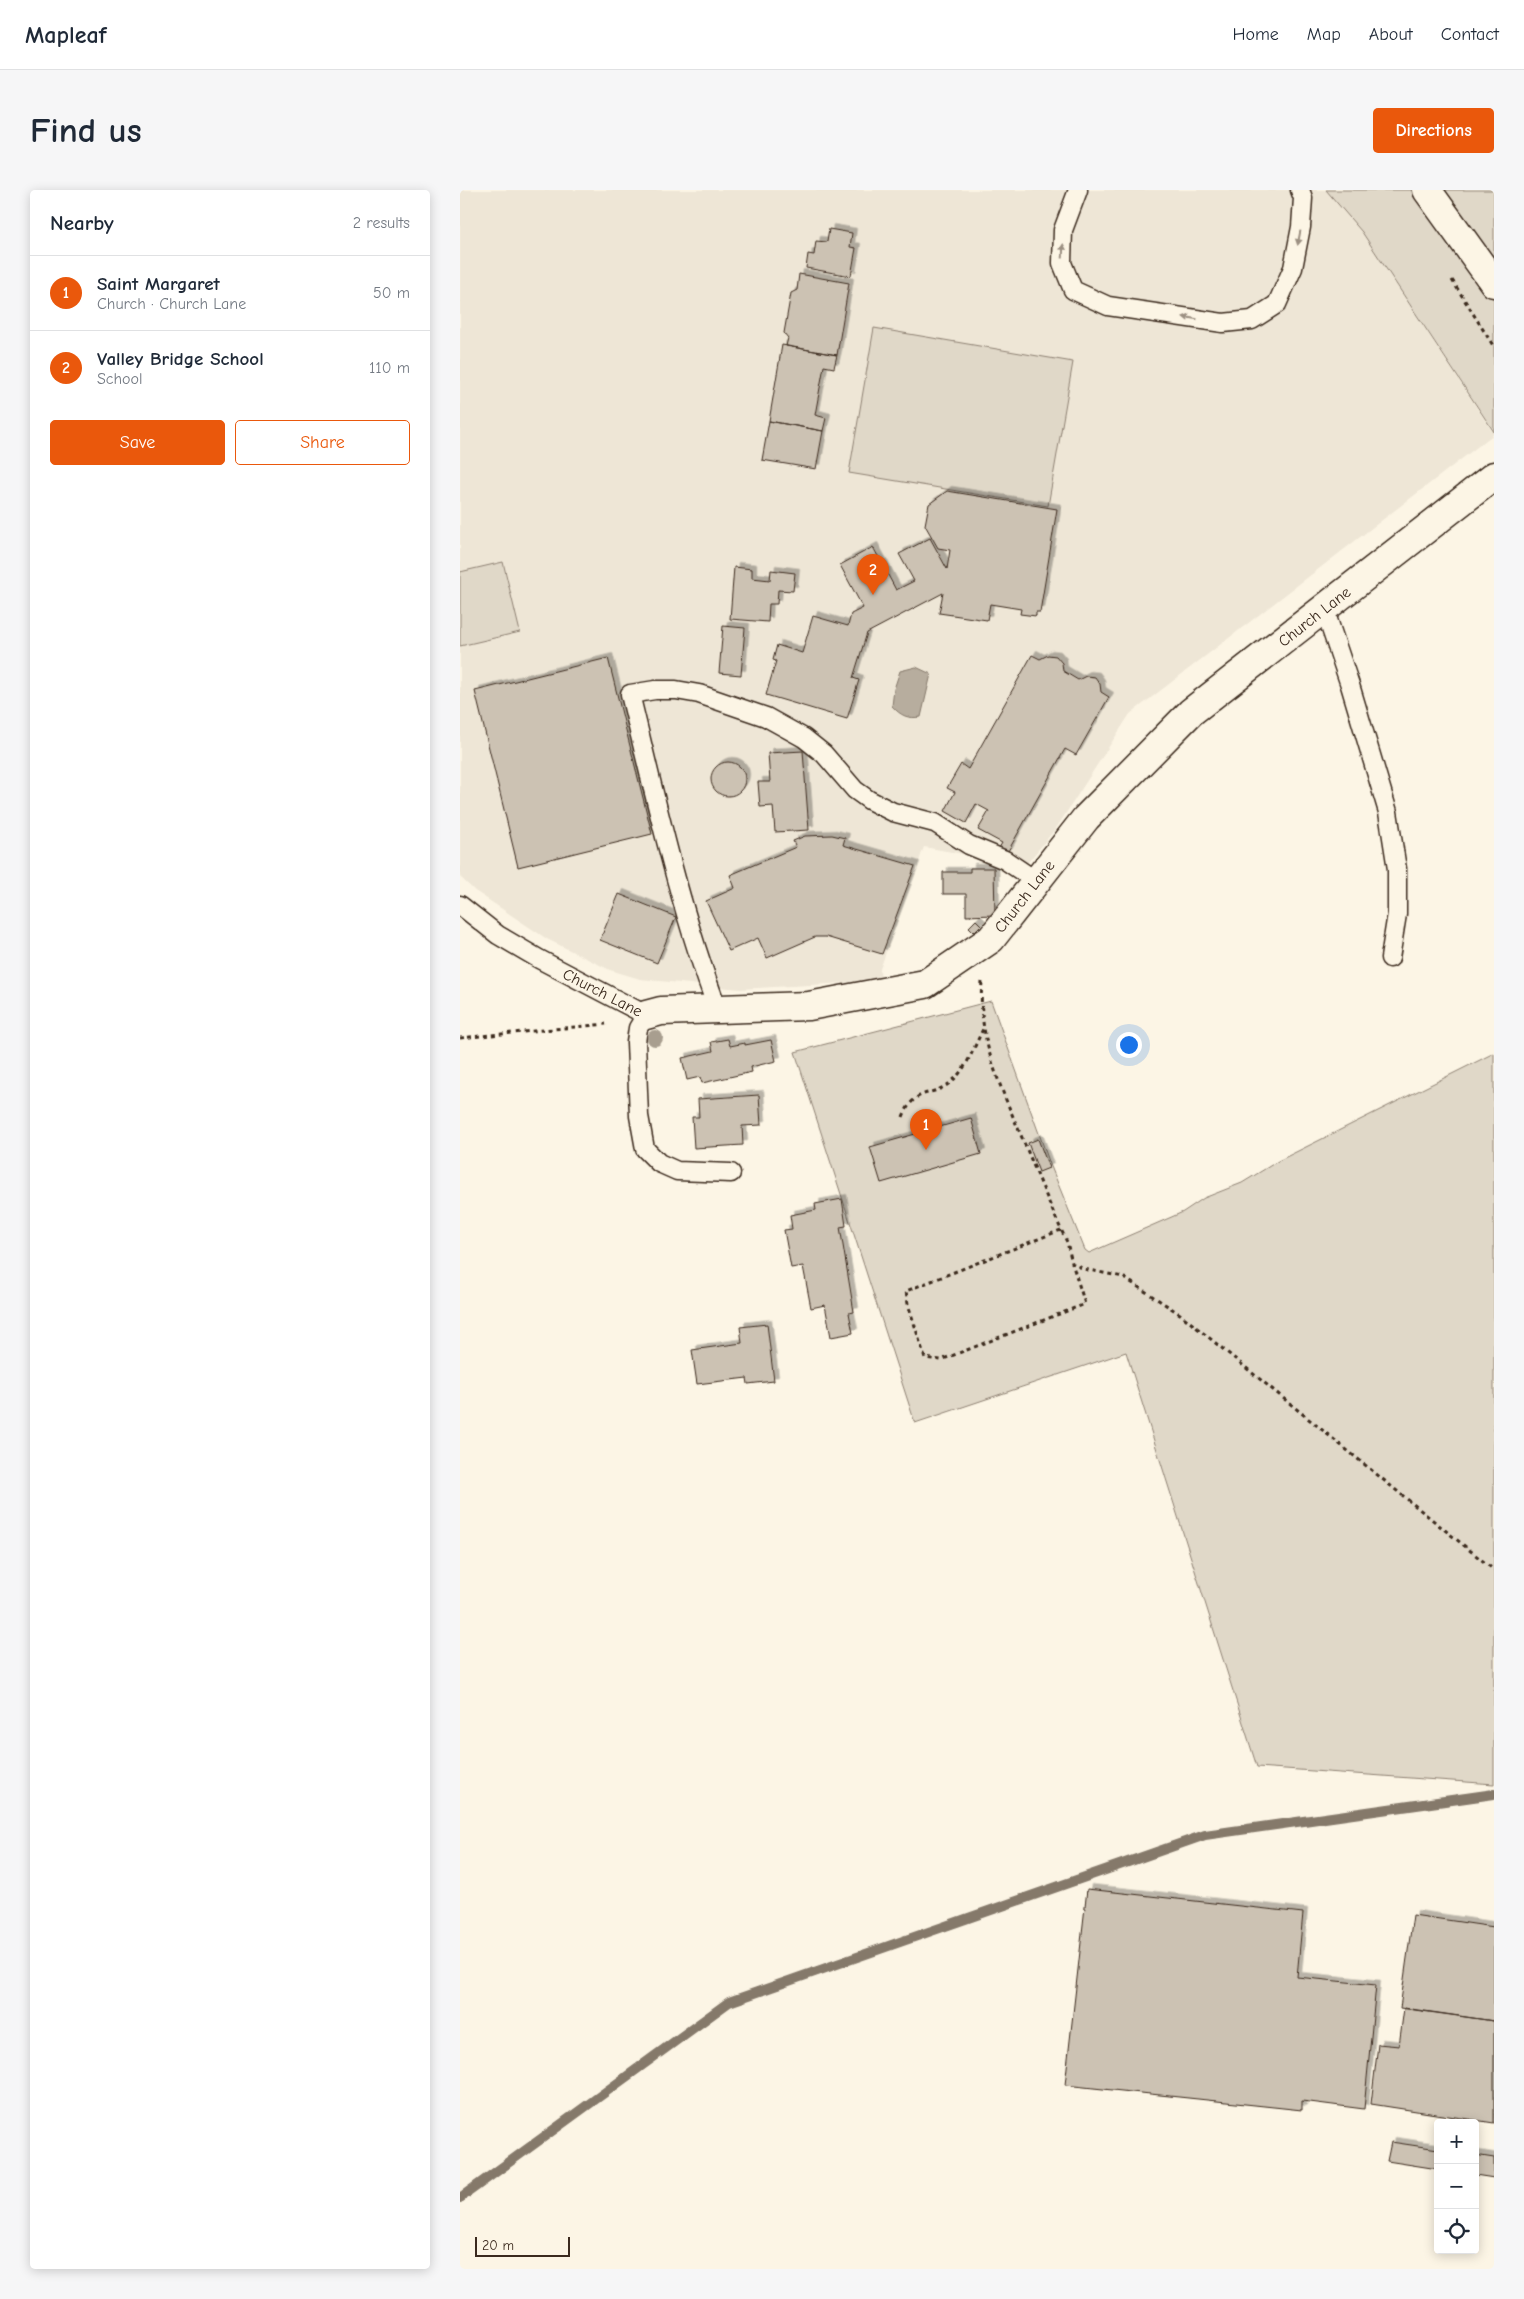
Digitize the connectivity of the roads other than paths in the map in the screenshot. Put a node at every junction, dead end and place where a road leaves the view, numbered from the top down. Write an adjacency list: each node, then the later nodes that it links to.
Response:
1 (1078, 190): 2 (lane, one-way to 1)
2 (1300, 190)
3 (1427, 190): 4 (street)
4 (1494, 283)
5 (1494, 476): 6 (street, Church Lane)
6 (1324, 608): 7 (street, Church Lane); 9 (lane)
7 (1036, 882): 10 (street, Church Lane); 10 (lane)
8 (460, 905): 11 (lane, Church Lane)
9 (1390, 958)
10 (718, 1010): 11 (street, Church Lane)
11 (646, 1015): 12 (lane)
12 (731, 1172)

